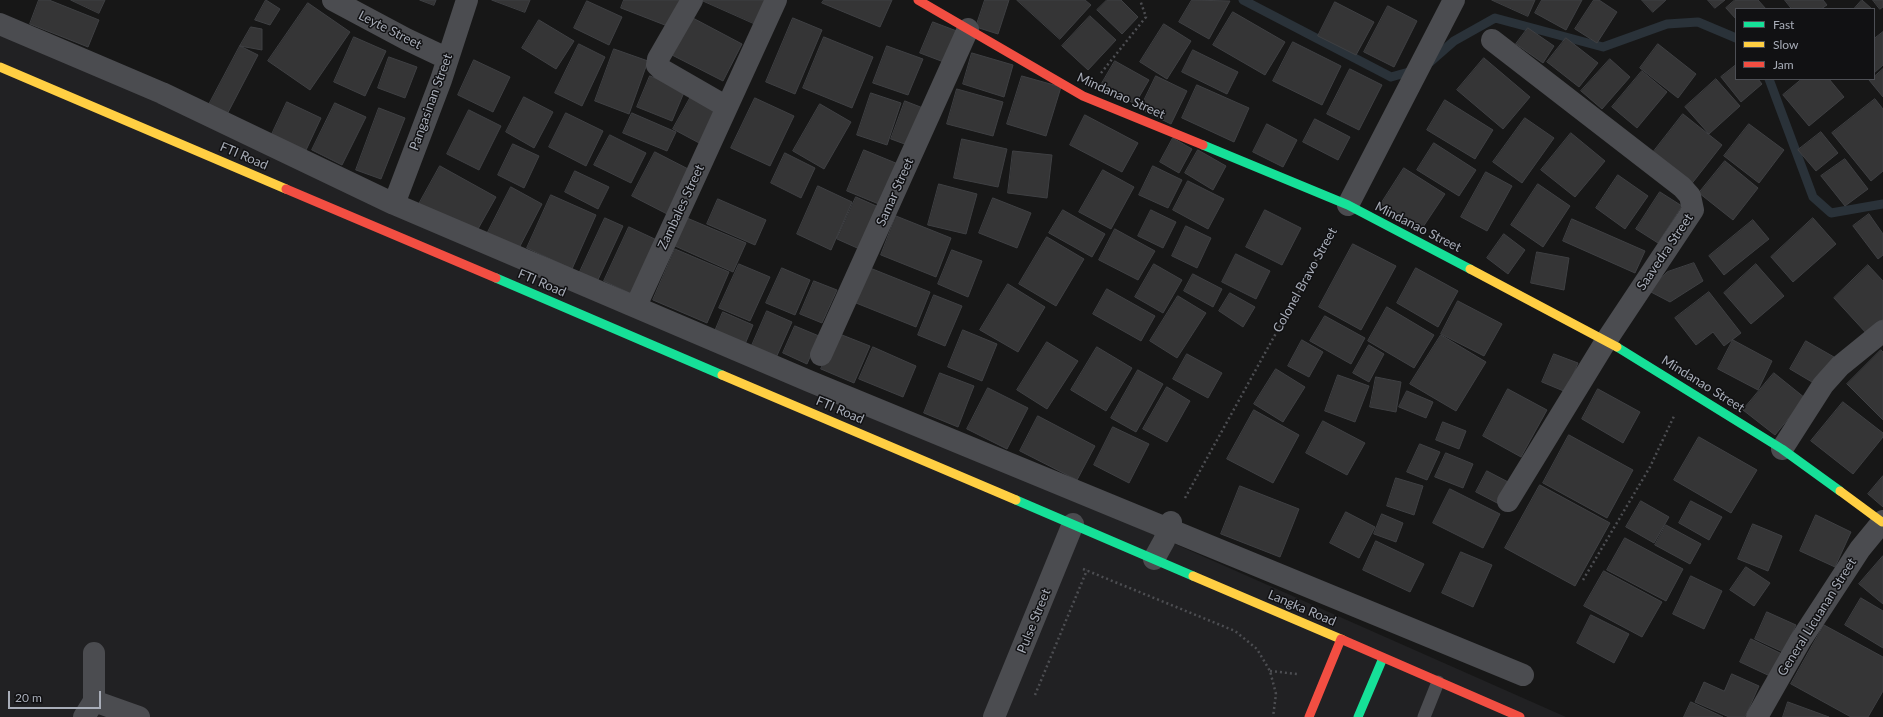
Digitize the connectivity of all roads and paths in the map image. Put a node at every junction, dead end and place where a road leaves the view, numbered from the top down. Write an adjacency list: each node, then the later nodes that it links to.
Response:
1 (333, 0): 11 (street, Leyte Street)
2 (467, 0): 11 (street, Pangasinan Street)
3 (692, 0): 14 (street)
4 (776, 0): 14 (street, Zambales Street)
5 (918, 0): 9 (street, Mindanao Street)
6 (1140, 0): 13 (path)
7 (1454, 0): 16 (street)
8 (0, 24): 15 (street)
9 (968, 29): 13 (street, Mindanao Street); 20 (street, Samar Street)
10 (1492, 40): 19 (street, Saavedra Street)
11 (448, 59): 15 (street, Pangasinan Street)
12 (0, 67): 25 (street, FTI Road)
13 (1083, 96): 16 (street, Mindanao Street)
14 (727, 107): 17 (street, Zambales Street)
15 (394, 204): 17 (street)
16 (1348, 205): 19 (street, Mindanao Street); 26 (path, Colonel Bravo Street)
17 (636, 306): 26 (street)
18 (1883, 331): 22 (street)
19 (1606, 341): 22 (street, Mindanao Street); 23 (street, Saavedra Street)
20 (821, 355)
21 (1676, 413): 30 (path)
22 (1782, 449): 24 (street, Mindanao Street)
23 (1508, 501)
24 (1883, 522): 45 (street, General Licuanan Street)
25 (1073, 524): 27 (street, Pulse Street); 28 (street, Langka Road)
26 (1170, 526): 28 (street); 34 (street)
27 (1059, 559): 29 (path); 39 (street, Pulse Street)
28 (1154, 559): 31 (street, Langka Road)
29 (1087, 570): 36 (path); 40 (path)
30 (1583, 580)
31 (1341, 639): 33 (street, Langka Road); 41 (street)
32 (94, 653): 37 (street)
33 (1383, 658): 35 (street, Langka Road); 42 (street)
34 (1523, 675)
35 (1438, 682): 43 (lane); 44 (street, Langka Road)
36 (1032, 702)
37 (89, 709): 38 (street)
38 (139, 717)
39 (994, 717)
40 (1272, 717)
41 (1309, 717)
42 (1358, 717)
43 (1424, 717)
44 (1520, 717)
45 (1757, 717)

